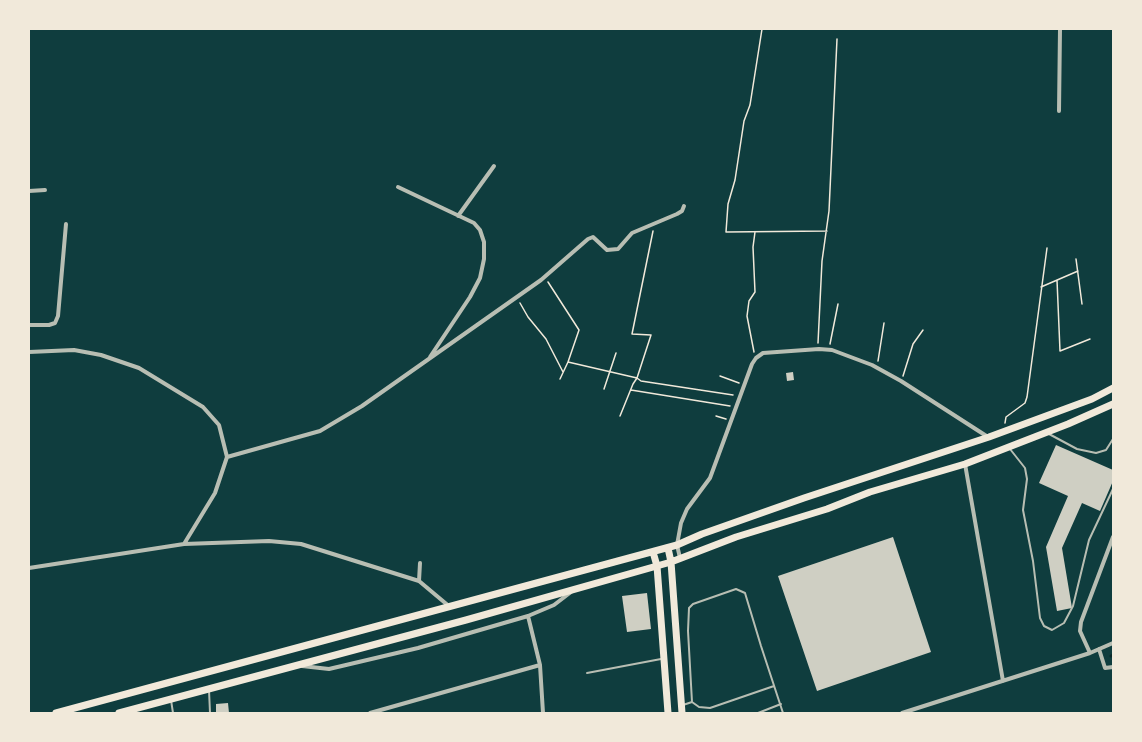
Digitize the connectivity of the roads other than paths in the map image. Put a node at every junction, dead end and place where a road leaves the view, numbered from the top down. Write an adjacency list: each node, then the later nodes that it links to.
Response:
1 (1060, 29): 2 (street)
2 (1059, 111)
3 (494, 166): 8 (street)
4 (398, 187): 8 (street)
5 (29, 190): 6 (street)
6 (45, 190)
7 (684, 206): 12 (street)
8 (458, 216): 12 (street)
9 (66, 224): 10 (street)
10 (29, 325)
11 (29, 352): 19 (street)
12 (429, 359): 19 (street)
13 (1113, 388): 16 (main road)
14 (1113, 404): 15 (main road)
15 (1046, 432): 17 (lane); 18 (main road)
16 (989, 438): 24 (main road); 24 (street)
17 (1113, 439)
18 (1008, 447): 20 (main road); 21 (lane)
19 (227, 457): 23 (street)
20 (965, 464): 27 (main road); 44 (street)
21 (1113, 489)
22 (1113, 537): 38 (street)
23 (184, 544): 31 (street); 32 (street)
24 (677, 545): 25 (main road); 27 (street)
25 (668, 548): 26 (main road); 28 (main road)
26 (653, 552): 30 (main road); 34 (main road)
27 (680, 558): 28 (main road)
28 (671, 562): 30 (main road); 51 (main road)
29 (420, 563): 32 (street)
30 (657, 566): 33 (main road); 39 (main road)
31 (29, 568)
32 (419, 581): 34 (street)
33 (572, 591): 35 (street); 41 (main road)
34 (450, 607): 50 (main road)
35 (528, 616): 40 (street); 41 (street)
36 (1113, 643): 37 (street)
37 (1099, 649): 38 (street); 42 (street)
38 (1090, 653): 44 (street)
39 (665, 658): 43 (lane); 59 (main road)
40 (540, 665): 57 (street); 58 (street)
41 (300, 666): 46 (main road)
42 (1113, 666)
43 (587, 673)
44 (1003, 681): 62 (street)
45 (774, 686): 48 (lane); 48 (lane); 49 (lane)
46 (209, 689): 47 (main road); 56 (lane)
47 (170, 700): 54 (main road); 55 (lane)
48 (692, 702): 51 (lane)
49 (781, 704): 60 (lane); 61 (lane)
50 (87, 705): 52 (main road); 53 (main road)
51 (682, 709)
52 (56, 713)
53 (90, 713)
54 (119, 713)
55 (173, 713)
56 (210, 713)
57 (370, 713)
58 (543, 713)
59 (668, 713)
60 (758, 713)
61 (783, 713)
62 (902, 713)

